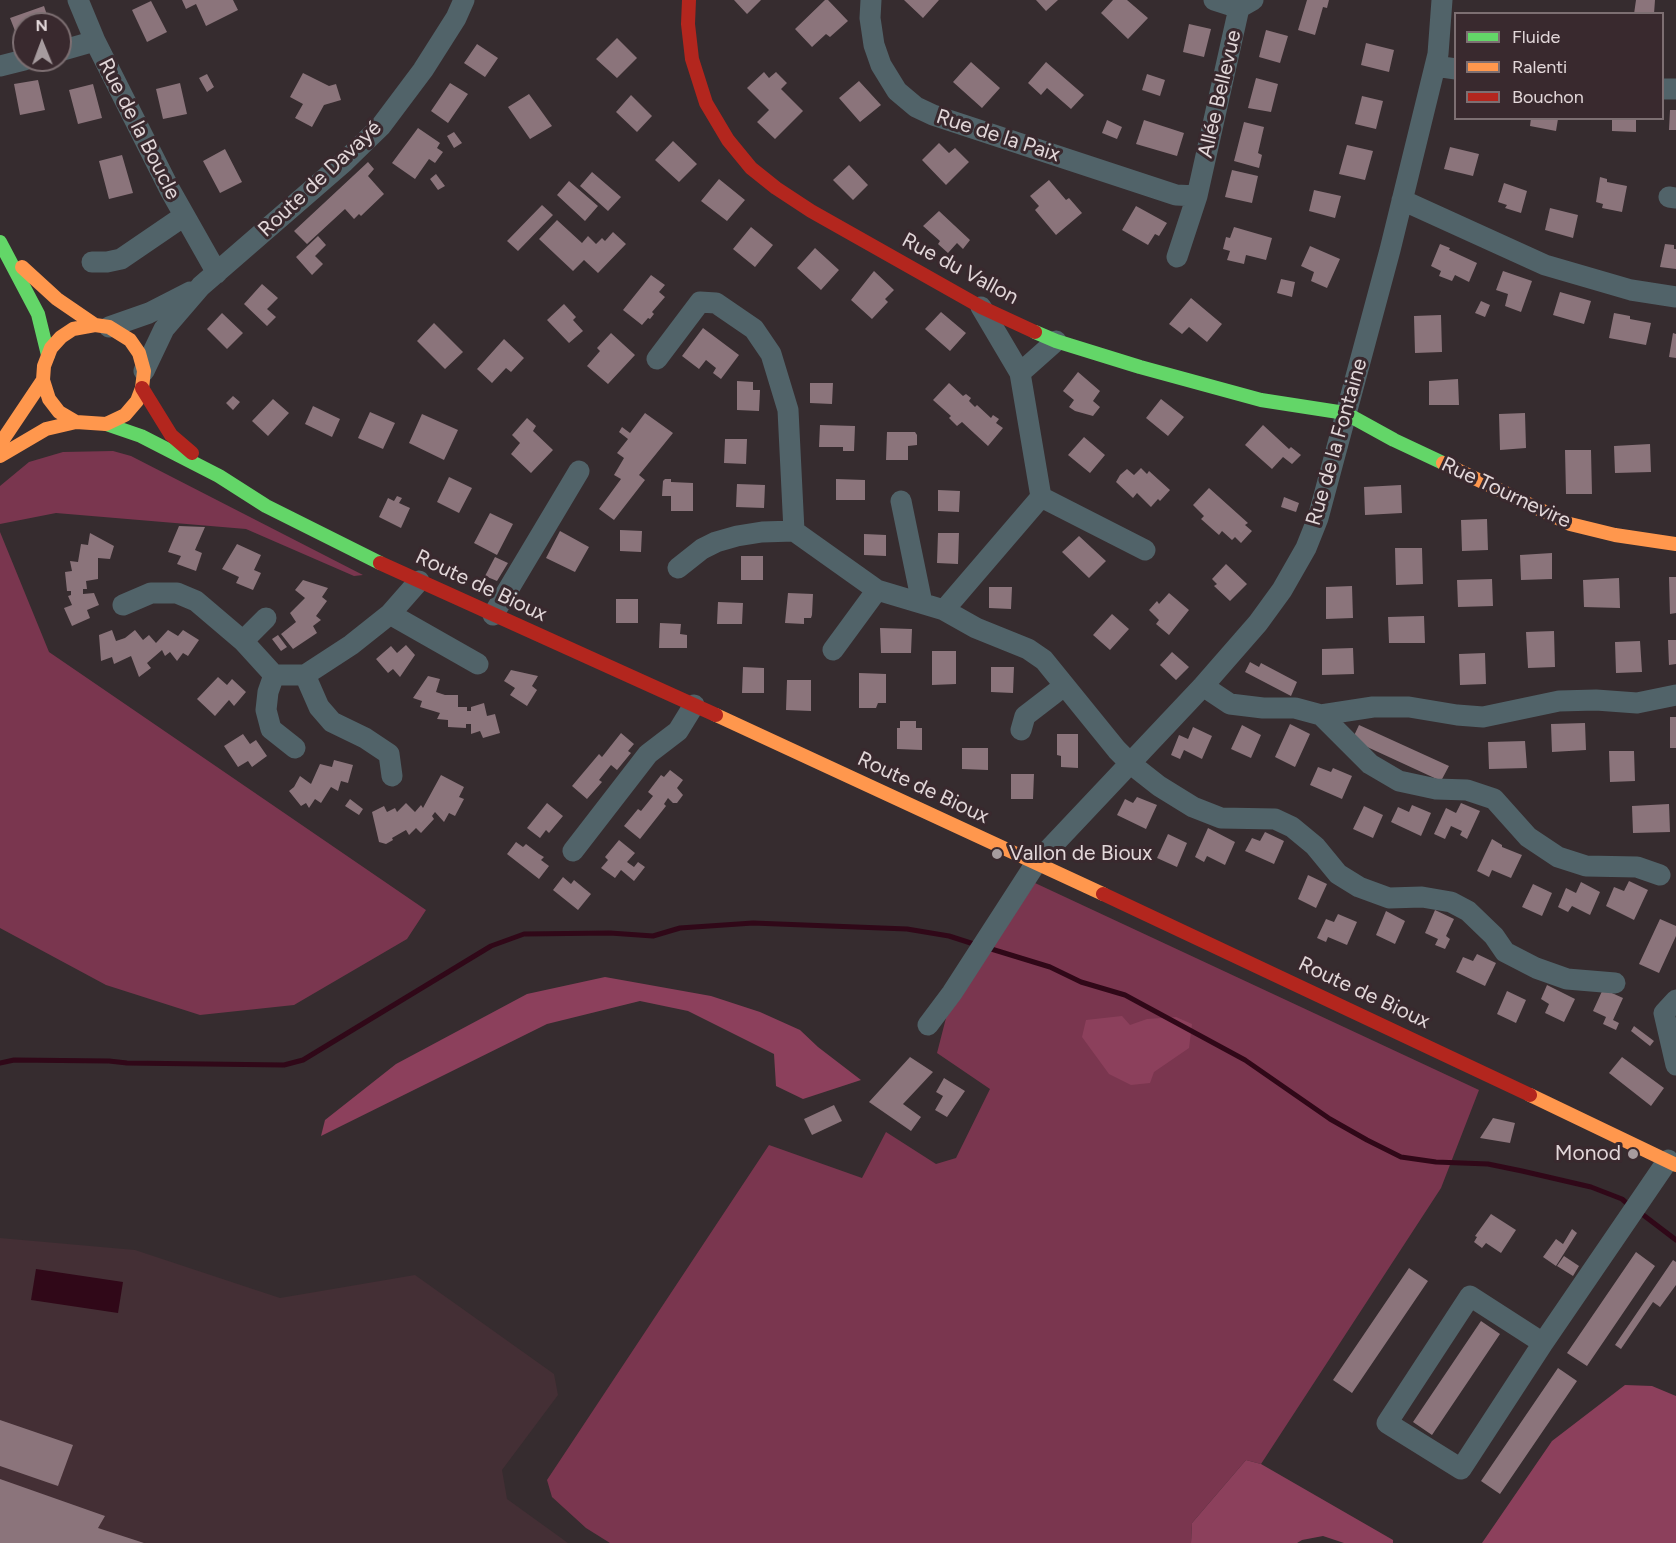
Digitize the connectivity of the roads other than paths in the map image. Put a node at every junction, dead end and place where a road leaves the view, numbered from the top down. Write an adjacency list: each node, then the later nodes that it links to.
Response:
1 (78, 0): 8 (street, Rue de la Boucle)
2 (464, 0): 17 (street, Route de Davayé)
3 (689, 0): 19 (main road, Rue du Vallon)
4 (871, 0): 11 (street, Rue de la Paix)
5 (1214, 0): 7 (street)
6 (1442, 0): 10 (street, Rue de la Fontaine)
7 (1246, 4): 11 (street, Allée Bellevue)
8 (95, 41): 9 (street, Rue de la Boucle); 13 (street, Rue de la Boucle)
9 (72, 48)
10 (1445, 68): 12 (street, Rue de la Fontaine)
11 (1197, 196): 15 (street, Allée Bellevue)
12 (1402, 200): 18 (street); 27 (street, Rue de la Fontaine)
13 (184, 216): 16 (street, Rue de la Boucle); 17 (street, Rue de la Boucle)
14 (4, 247): 20 (main road); 22 (main road)
15 (1177, 257)
16 (93, 262)
17 (209, 279): 20 (street, Route de Davayé); 26 (street, Route de Davayé)
18 (1676, 297)
19 (981, 307): 21 (main road, Rue du Vallon); 24 (street)
20 (102, 326): 22 (main road); 26 (main road)
21 (1056, 341): 24 (street); 27 (main road, Rue du Vallon)
22 (48, 355): 25 (main road)
23 (657, 359): 36 (street)
24 (1020, 372): 34 (street)
25 (43, 380): 28 (main road); 30 (main road)
26 (143, 380): 29 (main road); 33 (main road, Route de Bioux)
27 (1346, 413): 37 (main road, Rue Tournevire); 54 (street, Rue de la Fontaine)
28 (76, 422): 29 (main road); 31 (main road)
29 (106, 424): 33 (main road, Route de Bioux)
30 (0, 444)
31 (0, 456)
32 (579, 471): 46 (street)
33 (219, 476): 40 (main road, Route de Bioux)
34 (1041, 497): 38 (street); 44 (street)
35 (901, 501): 42 (street)
36 (794, 531): 39 (street); 41 (street)
37 (1676, 544)
38 (1145, 550)
39 (678, 568)
40 (419, 581): 45 (street); 46 (main road, Route de Bioux)
41 (877, 590): 42 (street); 49 (street)
42 (922, 603): 44 (street)
43 (123, 604): 48 (street)
44 (944, 610): 53 (street)
45 (390, 614): 50 (street); 52 (street)
46 (493, 615): 56 (main road, Route de Bioux)
47 (266, 618): 48 (street)
48 (243, 641): 51 (street)
49 (833, 650)
50 (478, 664)
51 (274, 675): 52 (street); 59 (street)
52 (305, 675): 61 (street)
53 (1064, 686): 58 (street); 60 (street)
54 (1203, 686): 57 (street); 60 (street, Rue de la Fontaine)
55 (1676, 695): 57 (street)
56 (694, 705): 62 (street); 63 (main road, Route de Bioux)
57 (1321, 715): 64 (street)
58 (1021, 730)
59 (295, 748)
60 (1131, 764): 63 (street, Rue de la Fontaine); 65 (street)
61 (392, 776)
62 (573, 851)
63 (1036, 863): 67 (street, Rue de la Fontaine); 69 (main road, Route de Bioux)
64 (1659, 875)
65 (1615, 982)
66 (1676, 1000): 68 (street)
67 (928, 1025)
68 (1676, 1065)
69 (1672, 1162): 70 (street)
70 (1543, 1343): 70 (street)

